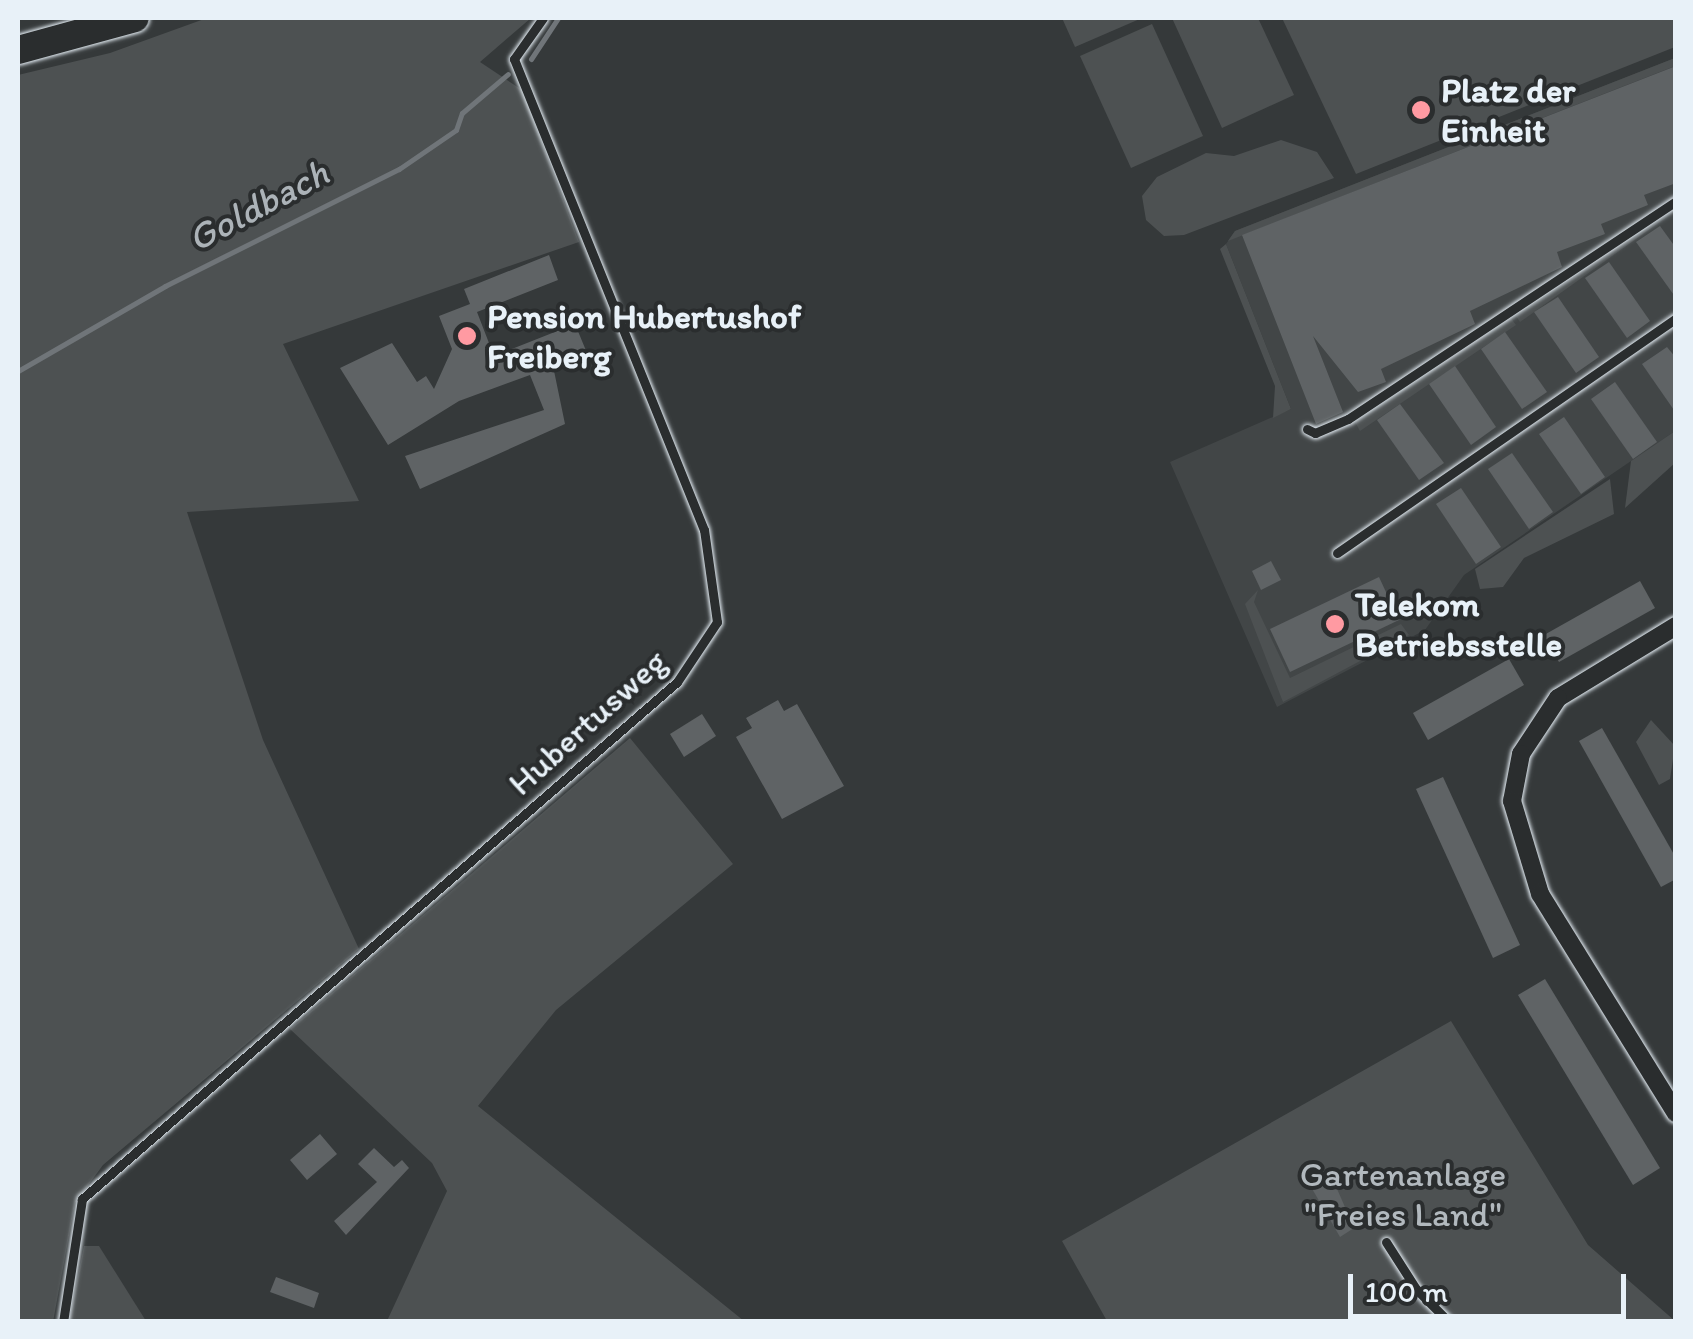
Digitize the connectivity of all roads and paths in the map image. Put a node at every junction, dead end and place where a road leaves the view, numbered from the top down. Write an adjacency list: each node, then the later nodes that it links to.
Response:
1 (134, 18): 3 (main road)
2 (543, 18): 11 (lane, Hubertusweg)
3 (18, 50)
4 (1676, 201): 6 (lane)
5 (1676, 318): 7 (lane)
6 (1306, 429)
7 (1338, 554)
8 (1676, 626): 9 (street)
9 (1676, 1114)
10 (1386, 1242): 12 (lane)
11 (64, 1322)
12 (1449, 1322)

